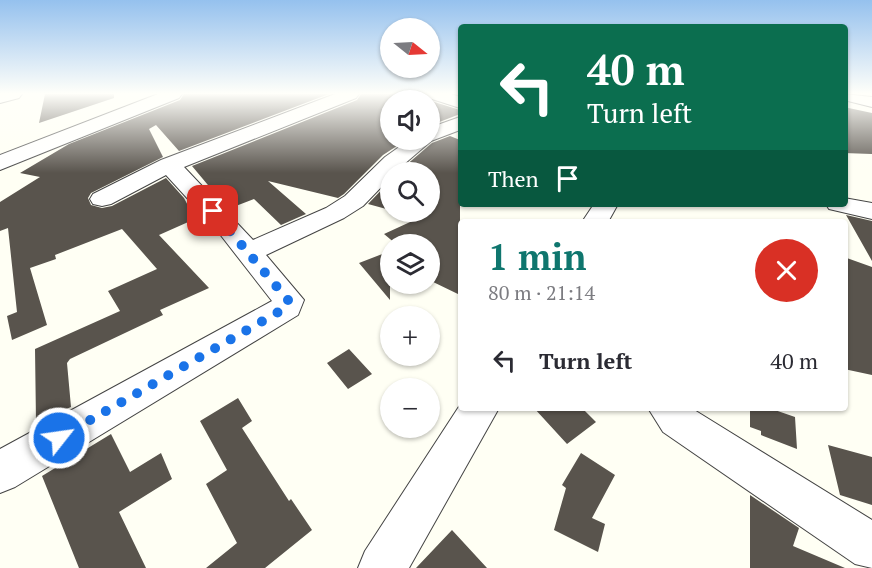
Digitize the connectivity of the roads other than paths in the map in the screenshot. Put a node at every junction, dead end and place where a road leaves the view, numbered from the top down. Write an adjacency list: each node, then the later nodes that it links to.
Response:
1 (107, 121): 6 (street)
2 (282, 121): 7 (street)
3 (458, 124): 4 (street)
4 (440, 131)
5 (408, 150): 11 (street)
6 (0, 163)
7 (169, 165): 8 (street); 11 (street)
8 (102, 199)
9 (848, 206): 10 (street)
10 (872, 211)
11 (249, 252): 14 (street)
12 (478, 411): 16 (street)
13 (670, 411): 15 (street)
14 (0, 472)
15 (872, 547)
16 (382, 568)

